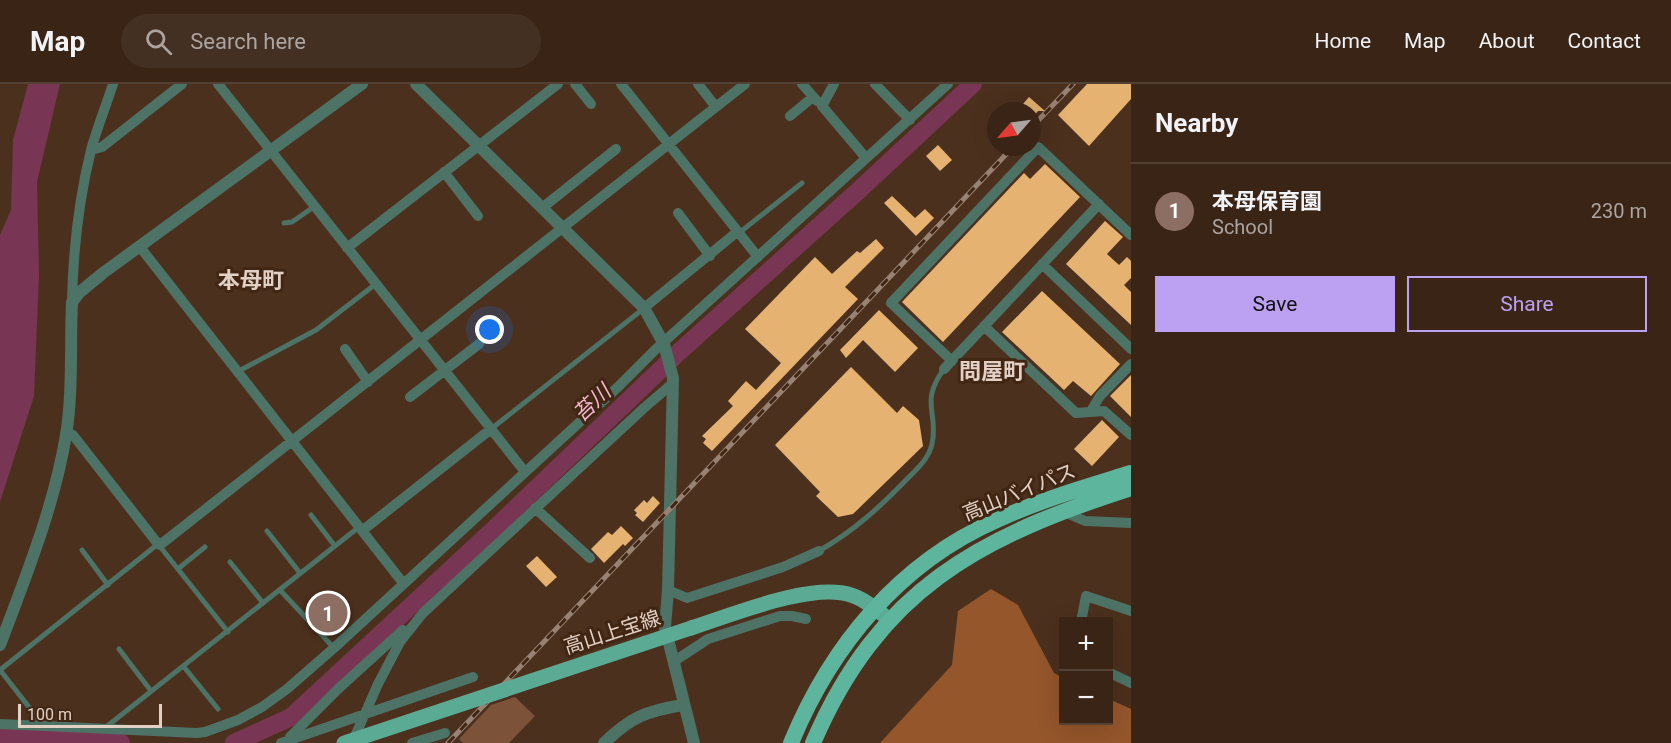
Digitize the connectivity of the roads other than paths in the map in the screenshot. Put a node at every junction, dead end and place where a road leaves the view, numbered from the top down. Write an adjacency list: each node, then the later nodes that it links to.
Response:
1 (113, 84): 24 (street)
2 (182, 84): 24 (street)
3 (218, 84): 25 (street)
4 (362, 84): 25 (street)
5 (416, 84): 22 (street)
6 (558, 84): 22 (street)
7 (575, 84): 16 (street)
8 (621, 84): 21 (street)
9 (698, 84): 17 (street)
10 (745, 84): 17 (street)
11 (802, 84): 15 (street)
12 (834, 84): 18 (street)
13 (875, 84): 20 (street)
14 (948, 84): 20 (street)
15 (813, 97): 18 (street); 19 (street)
16 (591, 104)
17 (716, 106): 21 (street)
18 (822, 106): 26 (street)
19 (790, 116)
20 (910, 120): 26 (street)
21 (667, 144): 35 (street); 36 (street)
22 (478, 145): 27 (street); 31 (street)
23 (616, 149): 31 (street)
24 (91, 150): 44 (street)
25 (271, 150): 30 (street); 38 (street)
26 (866, 158): 41 (street)
27 (444, 172): 33 (street); 39 (street)
28 (802, 183): 36 (lane)
29 (1099, 204): 37 (street); 42 (street); 53 (street)
30 (315, 207): 34 (lane); 39 (street)
31 (542, 208): 35 (street)
32 (678, 213): 40 (street)
33 (478, 216)
34 (284, 223)
35 (563, 228): 45 (street); 47 (street)
36 (737, 233): 40 (street); 41 (street)
37 (1131, 235)
38 (140, 247): 44 (street); 55 (street)
39 (347, 248): 43 (street)
40 (710, 256): 45 (street)
41 (758, 257): 49 (street)
42 (1042, 264): 46 (street); 51 (street)
43 (376, 283): 47 (street); 55 (lane)
44 (72, 302): 61 (street)
45 (644, 308): 49 (street); 60 (lane)
46 (984, 326): 53 (street); 59 (street)
47 (421, 340): 54 (street); 57 (street)
48 (478, 344): 54 (street)
49 (664, 345): 56 (street); 64 (street)
50 (345, 349): 57 (street)
51 (1131, 349)
52 (1131, 364): 59 (street)
53 (948, 365): 77 (lane)
54 (444, 370): 58 (street); 60 (street)
55 (237, 372): 63 (street)
56 (673, 381): 67 (street); 85 (street)
57 (368, 382): 63 (street)
58 (410, 397)
59 (1091, 411): 62 (street)
60 (491, 429): 64 (street); 71 (street)
61 (67, 433): 73 (street); 94 (street)
62 (1131, 435)
63 (291, 441): 71 (street); 73 (street)
64 (525, 472): 82 (street)
65 (1131, 473): 87 (highway, 高山バイパス)
66 (1131, 488): 68 (highway, 高山バイパス)
67 (536, 508): 78 (street); 89 (street)
68 (1062, 511): 70 (street); 92 (highway, 高山バイパス)
69 (311, 515): 74 (lane)
70 (1131, 523)
71 (361, 529): 74 (lane); 82 (street)
72 (267, 531): 81 (lane)
73 (159, 544): 80 (lane); 83 (lane)
74 (335, 546): 81 (lane)
75 (205, 547): 80 (lane)
76 (82, 550): 83 (lane)
77 (819, 551): 85 (street)
78 (590, 558)
79 (230, 562): 86 (lane)
80 (179, 568): 93 (lane)
81 (300, 573): 84 (lane)
82 (403, 583): 95 (street)
83 (108, 585): 107 (lane)
84 (280, 590): 86 (lane); 95 (lane)
85 (668, 590): 97 (street)
86 (263, 603): 93 (lane)
87 (874, 609): 92 (main road, 高山上宝線); 111 (main road, 高山上宝線, bridge); 116 (highway, 高山バイパス)
88 (1131, 611): 90 (street)
89 (423, 613): 105 (street); 110 (street)
90 (1082, 617)
91 (806, 619): 97 (street)
92 (890, 620): 117 (highway, 高山バイパス)
93 (228, 632): 98 (lane)
94 (0, 645)
95 (334, 648): 108 (street)
96 (119, 649): 102 (lane)
97 (673, 662): 103 (street)
98 (184, 667): 102 (lane); 104 (lane)
99 (1113, 674): 101 (street)
100 (473, 677): 105 (street)
101 (1131, 683)
102 (151, 691): 108 (lane)
103 (683, 705): 114 (street); 115 (street)
104 (218, 710)
105 (365, 715): 110 (street); 112 (street)
106 (0, 724): 107 (street)
107 (43, 725): 108 (street)
108 (103, 729)
109 (445, 733): 113 (street)
110 (284, 741)
111 (344, 743)
112 (352, 743)
113 (412, 743)
114 (603, 743)
115 (694, 743)
116 (790, 743)
117 (813, 743)

